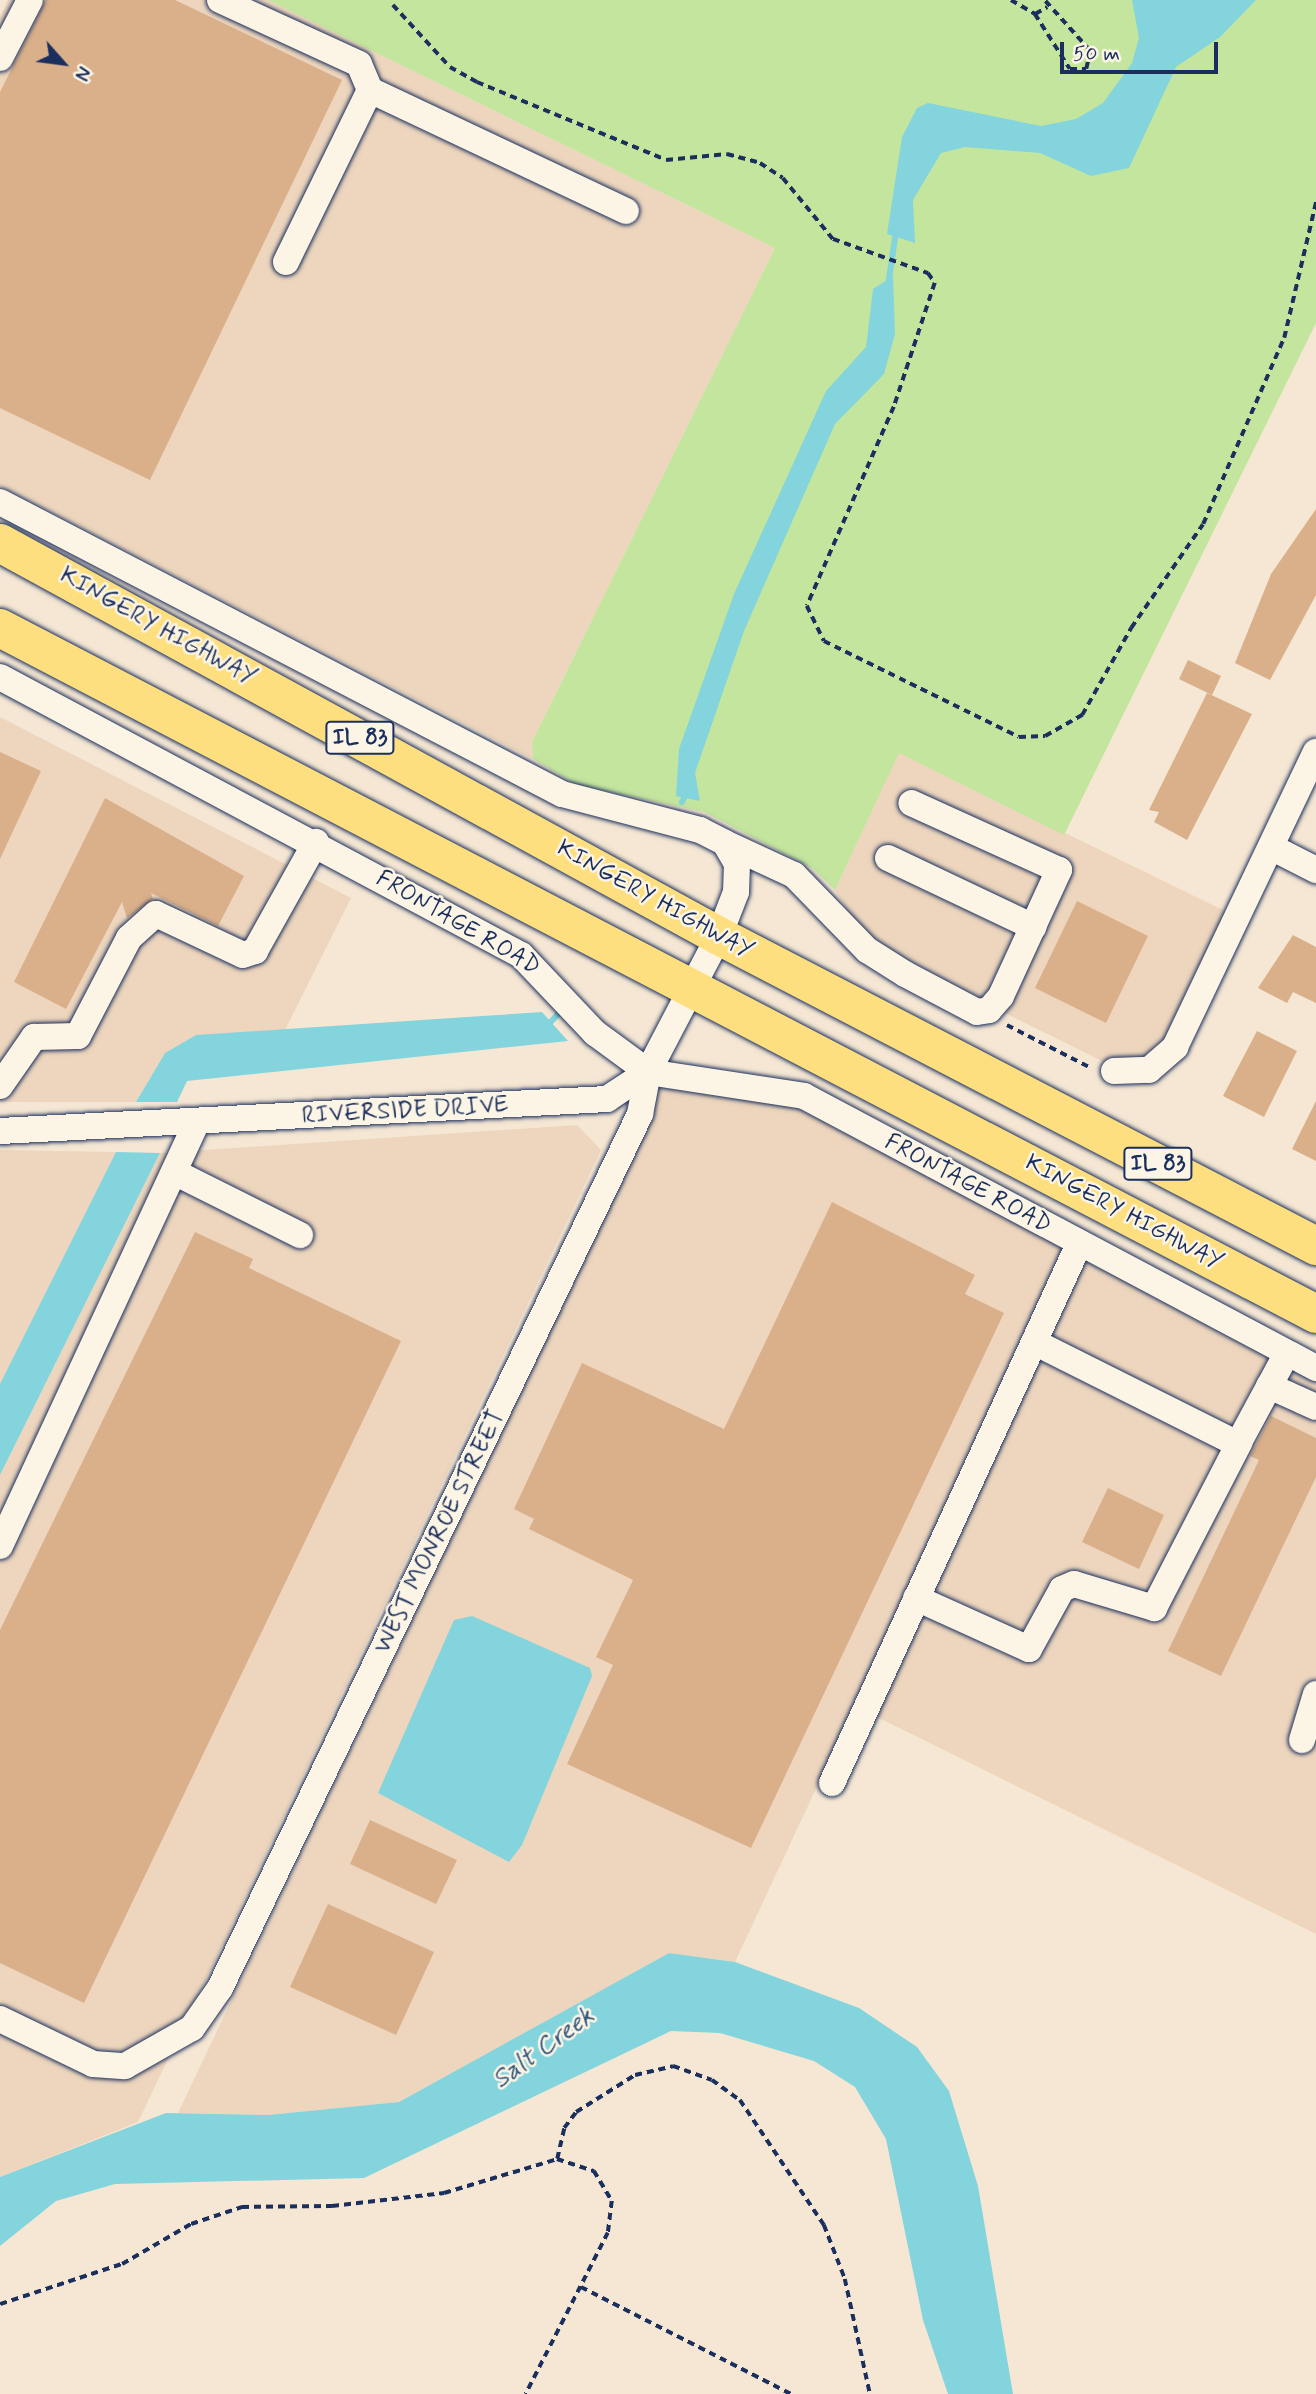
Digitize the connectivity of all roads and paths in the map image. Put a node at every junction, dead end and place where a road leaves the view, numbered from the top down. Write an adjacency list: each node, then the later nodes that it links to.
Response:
1 (30, 0): 8 (street)
2 (220, 0): 9 (street)
3 (1011, 0): 7 (path)
4 (1044, 0): 6 (path)
5 (393, 5): 10 (path)
6 (1047, 6): 7 (path); 7 (path)
7 (1035, 14)
8 (0, 58)
9 (370, 90): 11 (street); 12 (street)
10 (1316, 202)
11 (626, 211)
12 (286, 262)
13 (0, 502): 20 (street)
14 (0, 543): 25 (highway, KINGERY HIGHWAY / IL 83)
15 (0, 628): 26 (highway, KINGERY HIGHWAY / IL 83)
16 (0, 677): 19 (street, FRONTAGE ROAD)
17 (1316, 752): 21 (street)
18 (911, 803): 24 (street)
19 (316, 842): 29 (street, FRONTAGE ROAD); 30 (street)
20 (725, 843): 25 (street); 27 (street)
21 (1271, 847): 23 (street); 28 (street)
22 (888, 858): 24 (street)
23 (1316, 870)
24 (1033, 927): 27 (street)
25 (719, 936): 26 (street, RIVERSIDE DRIVE); 36 (highway, KINGERY HIGHWAY / IL 83)
26 (693, 989): 29 (street, RIVERSIDE DRIVE); 37 (highway, KINGERY HIGHWAY / IL 83)
27 (977, 1012): 28 (path)
28 (1114, 1071)
29 (648, 1072): 31 (street, RIVERSIDE DRIVE); 35 (street, FRONTAGE ROAD); 49 (street, WEST MONROE STREET)
30 (0, 1086)
31 (197, 1122): 32 (street, RIVERSIDE DRIVE); 33 (street)
32 (0, 1131)
33 (174, 1172): 34 (street); 44 (street)
34 (300, 1235)
35 (1079, 1244): 38 (street); 39 (street, FRONTAGE ROAD)
36 (1316, 1245)
37 (1316, 1314)
38 (1034, 1342): 43 (street); 45 (street)
39 (1287, 1353): 40 (street, FRONTAGE ROAD); 41 (street)
40 (1316, 1368)
41 (1269, 1386): 42 (street); 43 (street)
42 (1316, 1408)
43 (1239, 1443): 45 (street)
44 (0, 1546)
45 (916, 1598): 48 (street)
46 (1316, 1694): 47 (street)
47 (1303, 1740)
48 (832, 1783)
49 (0, 2019)
50 (557, 2159): 51 (path); 52 (path); 55 (path)
51 (581, 2287): 53 (path); 54 (path)
52 (0, 2304)
53 (526, 2394)
54 (791, 2394)
55 (870, 2394)

